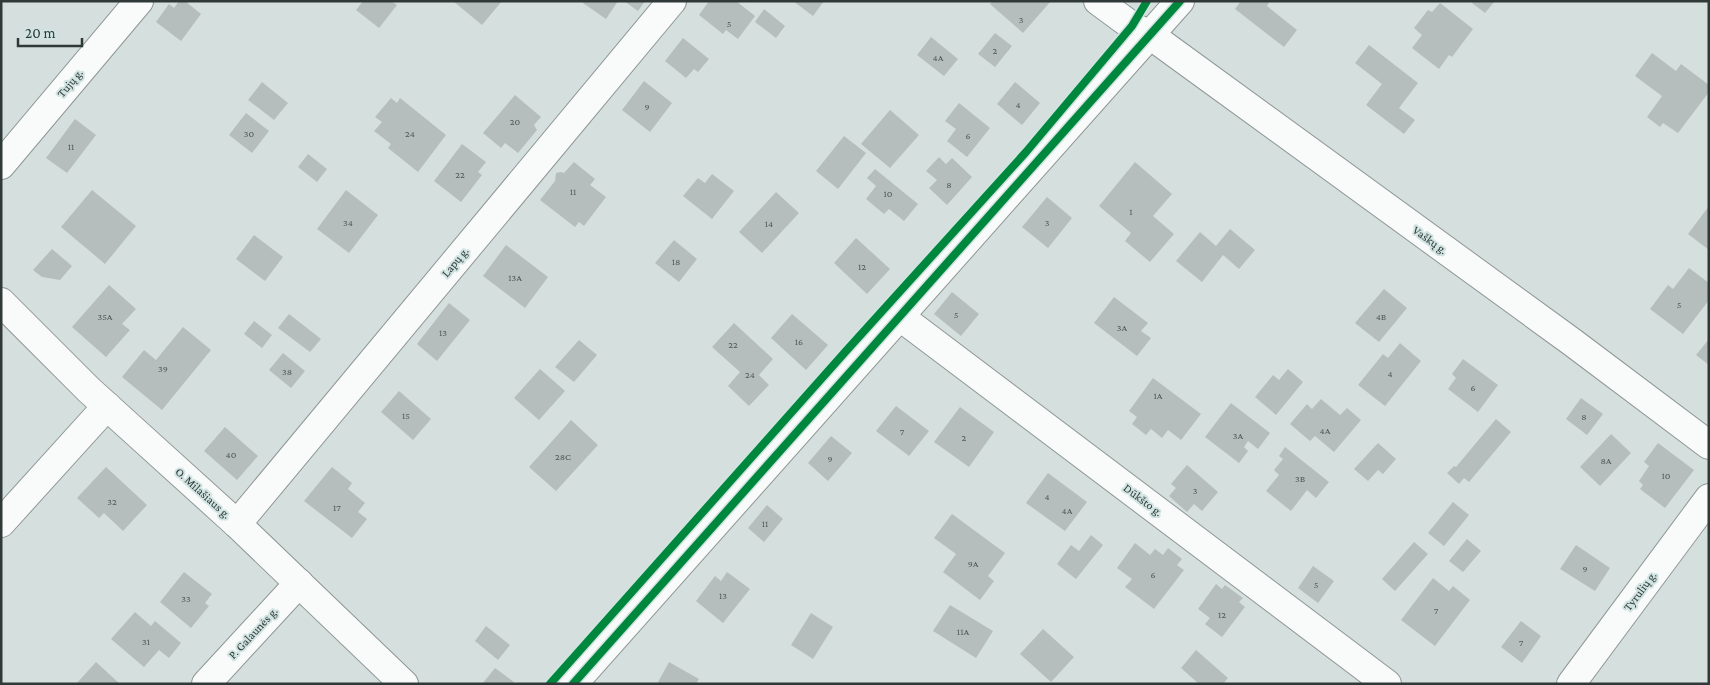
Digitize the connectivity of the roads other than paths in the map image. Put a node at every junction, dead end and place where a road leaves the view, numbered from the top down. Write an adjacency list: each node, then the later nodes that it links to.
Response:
1 (139, 1): 6 (street, Tujų g.)
2 (672, 1): 13 (street, Lapų g.)
3 (1098, 1): 5 (street, Vaškų g.)
4 (1180, 1): 5 (street)
5 (1150, 35): 8 (street); 10 (street, Vaškų g.)
6 (1, 165)
7 (1, 302): 9 (street, O. Milašiaus g.)
8 (899, 316): 17 (street); 18 (street, Dūkšto g.)
9 (107, 406): 12 (street); 13 (street, O. Milašiaus g.)
10 (1709, 445)
11 (1709, 498): 19 (street, Tyrulių g.)
12 (1, 523)
13 (237, 524): 14 (street, O. Milašiaus g.)
14 (299, 583): 15 (street, P. Galaunės g.); 16 (street, O. Milašiaus g.)
15 (206, 684)
16 (404, 684)
17 (573, 684)
18 (1387, 684)
19 (1571, 684)

